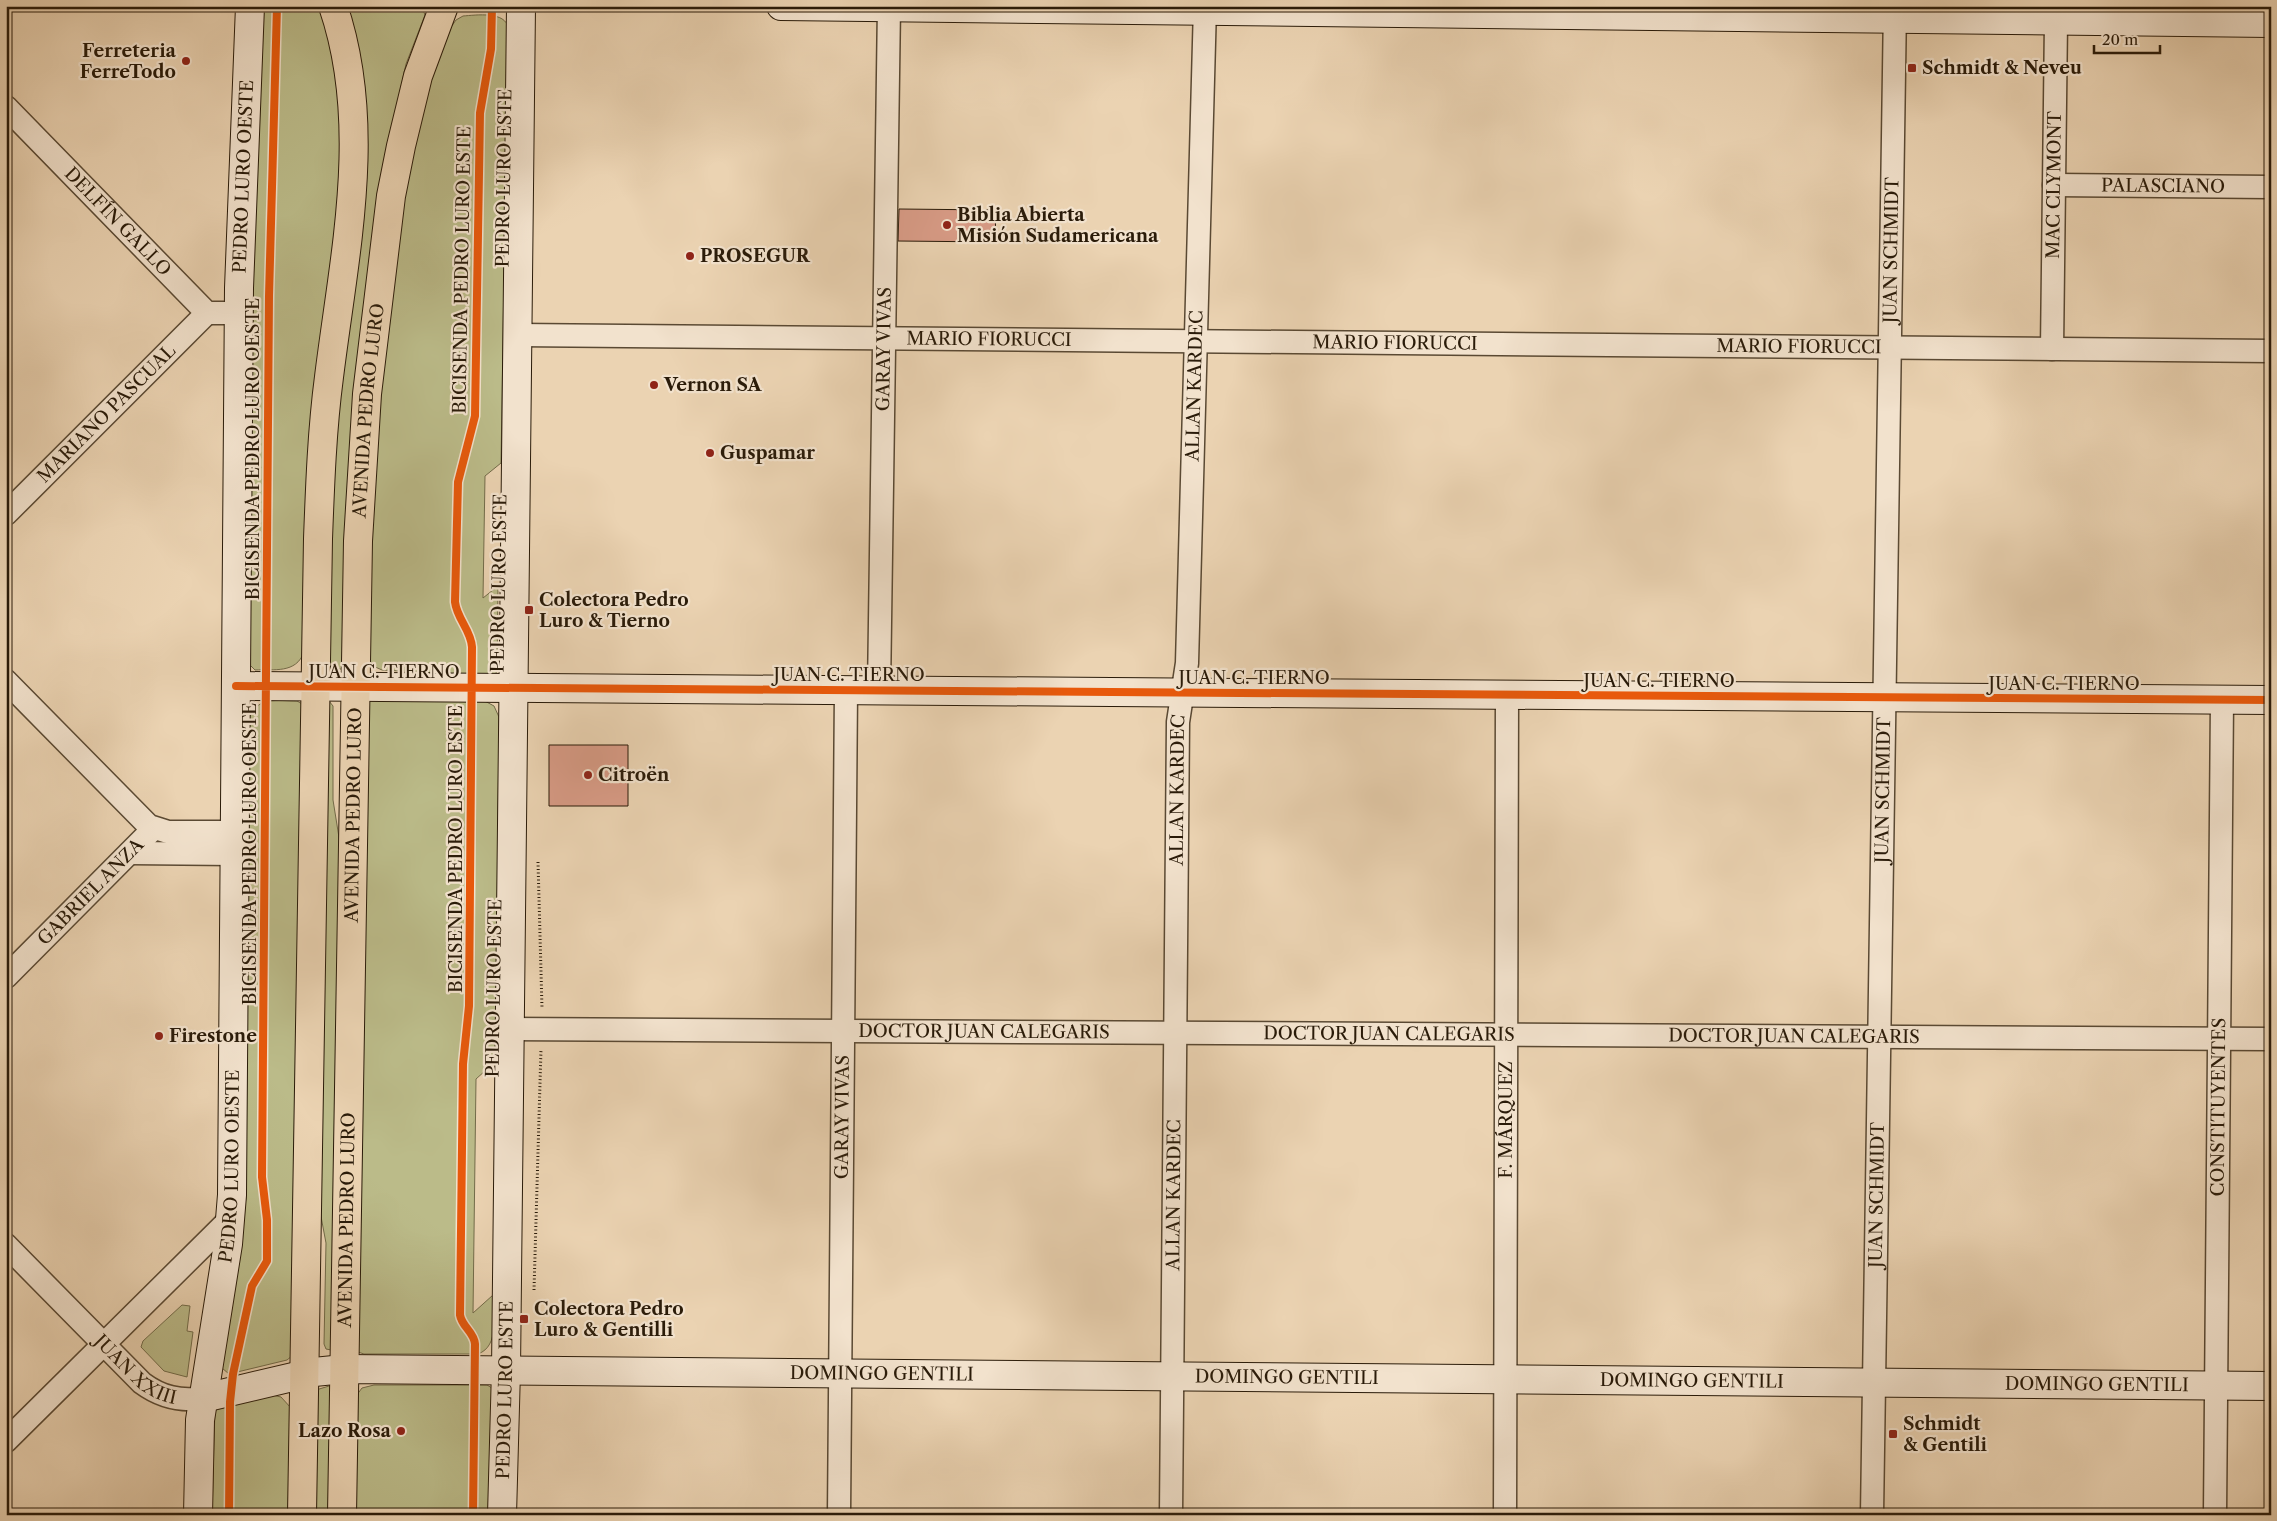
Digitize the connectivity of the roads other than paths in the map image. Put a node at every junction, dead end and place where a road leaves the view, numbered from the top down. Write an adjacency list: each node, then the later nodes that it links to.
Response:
1 (250, 6): 16 (street, PEDRO LURO OESTE)
2 (333, 6): 26 (main road)
3 (444, 6): 27 (main road, AVENIDA PEDRO LURO)
4 (521, 6): 17 (street, PEDRO LURO ESTE)
5 (781, 6): 6 (street)
6 (889, 7): 7 (street); 18 (street, GARAY VIVAS)
7 (1205, 9): 8 (street); 19 (street, ALLAN KARDEC)
8 (1546, 10): 9 (street)
9 (1895, 12): 10 (street); 20 (street, JUAN SCHMIDT)
10 (2056, 21): 11 (street); 13 (street, MAC CLYMONT)
11 (2271, 23)
12 (6, 107): 15 (street, DELFÍN GALLO)
13 (2054, 185): 14 (street, PALASCIANO); 21 (street, MAC CLYMONT)
14 (2271, 187)
15 (207, 313): 16 (street); 23 (street, MARIANO PASCUAL)
16 (239, 313): 25 (street, PEDRO LURO OESTE)
17 (517, 335): 18 (street, MARIO FIORUCCI); 28 (street, PEDRO LURO ESTE)
18 (884, 338): 19 (street, MARIO FIORUCCI); 30 (street, GARAY VIVAS)
19 (1196, 341): 20 (street, MARIO FIORUCCI); 31 (street, ALLAN KARDEC)
20 (1890, 348): 21 (street, MARIO FIORUCCI); 33 (street, JUAN SCHMIDT)
21 (2052, 349): 22 (street, MARIO FIORUCCI)
22 (2271, 351)
23 (6, 514)
24 (6, 681): 36 (street)
25 (236, 686): 26 (street, JUAN C. TIERNO); 37 (street, PEDRO LURO OESTE)
26 (315, 686): 27 (street, JUAN C. TIERNO); 52 (main road)
27 (356, 687): 28 (street, JUAN C. TIERNO); 50 (main road, AVENIDA PEDRO LURO)
28 (512, 688): 29 (street, JUAN C. TIERNO); 40 (street, PEDRO LURO ESTE)
29 (846, 690): 30 (street, JUAN C. TIERNO); 41 (street, GARAY VIVAS)
30 (879, 690): 31 (street, JUAN C. TIERNO)
31 (1182, 692): 32 (street, JUAN C. TIERNO); 42 (street, ALLAN KARDEC)
32 (1507, 695): 33 (street, JUAN C. TIERNO); 43 (street, F. MÁRQUEZ)
33 (1884, 698): 34 (street, JUAN C. TIERNO); 44 (street, JUAN SCHMIDT)
34 (2222, 700): 35 (street, JUAN C. TIERNO); 45 (street, CONSTITUYENTES)
35 (2271, 700)
36 (153, 828): 37 (street); 38 (street, GABRIEL ANZA)
37 (235, 843): 38 (street); 47 (street, PEDRO LURO OESTE)
38 (130, 853): 39 (street, GABRIEL ANZA)
39 (6, 977)
40 (508, 1030): 41 (street, DOCTOR JUAN CALEGARIS); 51 (street, PEDRO LURO ESTE)
41 (843, 1031): 42 (street, DOCTOR JUAN CALEGARIS); 53 (street, GARAY VIVAS)
42 (1176, 1033): 43 (street, DOCTOR JUAN CALEGARIS); 54 (street, ALLAN KARDEC)
43 (1506, 1035): 44 (street, DOCTOR JUAN CALEGARIS); 55 (street, F. MÁRQUEZ)
44 (1879, 1037): 45 (street, DOCTOR JUAN CALEGARIS); 56 (street, JUAN SCHMIDT)
45 (2219, 1039): 46 (street, DOCTOR JUAN CALEGARIS); 57 (street, CONSTITUYENTES)
46 (2271, 1039)
47 (231, 1218): 49 (street); 59 (street, PEDRO LURO OESTE)
48 (6, 1245): 49 (street, JUAN XXIII)
49 (103, 1345): 59 (street, JUAN XXIII); 60 (street)
50 (344, 1369): 51 (street, DOMINGO GENTILI); 52 (street, DOMINGO GENTILI); 63 (main road, AVENIDA PEDRO LURO)
51 (506, 1370): 53 (street, DOMINGO GENTILI); 64 (street, PEDRO LURO ESTE)
52 (304, 1374): 59 (street, JUAN XXIII); 62 (main road)
53 (840, 1374): 54 (street, DOMINGO GENTILI); 65 (street, GARAY VIVAS)
54 (1172, 1376): 55 (street, DOMINGO GENTILI); 66 (street, ALLAN KARDEC)
55 (1505, 1379): 56 (street, DOMINGO GENTILI); 67 (street, F. MÁRQUEZ)
56 (1874, 1383): 57 (street, DOMINGO GENTILI); 68 (street, JUAN SCHMIDT)
57 (2216, 1386): 58 (street, DOMINGO GENTILI); 69 (street, CONSTITUYENTES)
58 (2271, 1386)
59 (204, 1398): 61 (street, PEDRO LURO OESTE)
60 (6, 1441)
61 (198, 1515)
62 (302, 1515)
63 (342, 1515)
64 (502, 1515)
65 (839, 1515)
66 (1171, 1515)
67 (1504, 1515)
68 (1872, 1515)
69 (2216, 1515)

